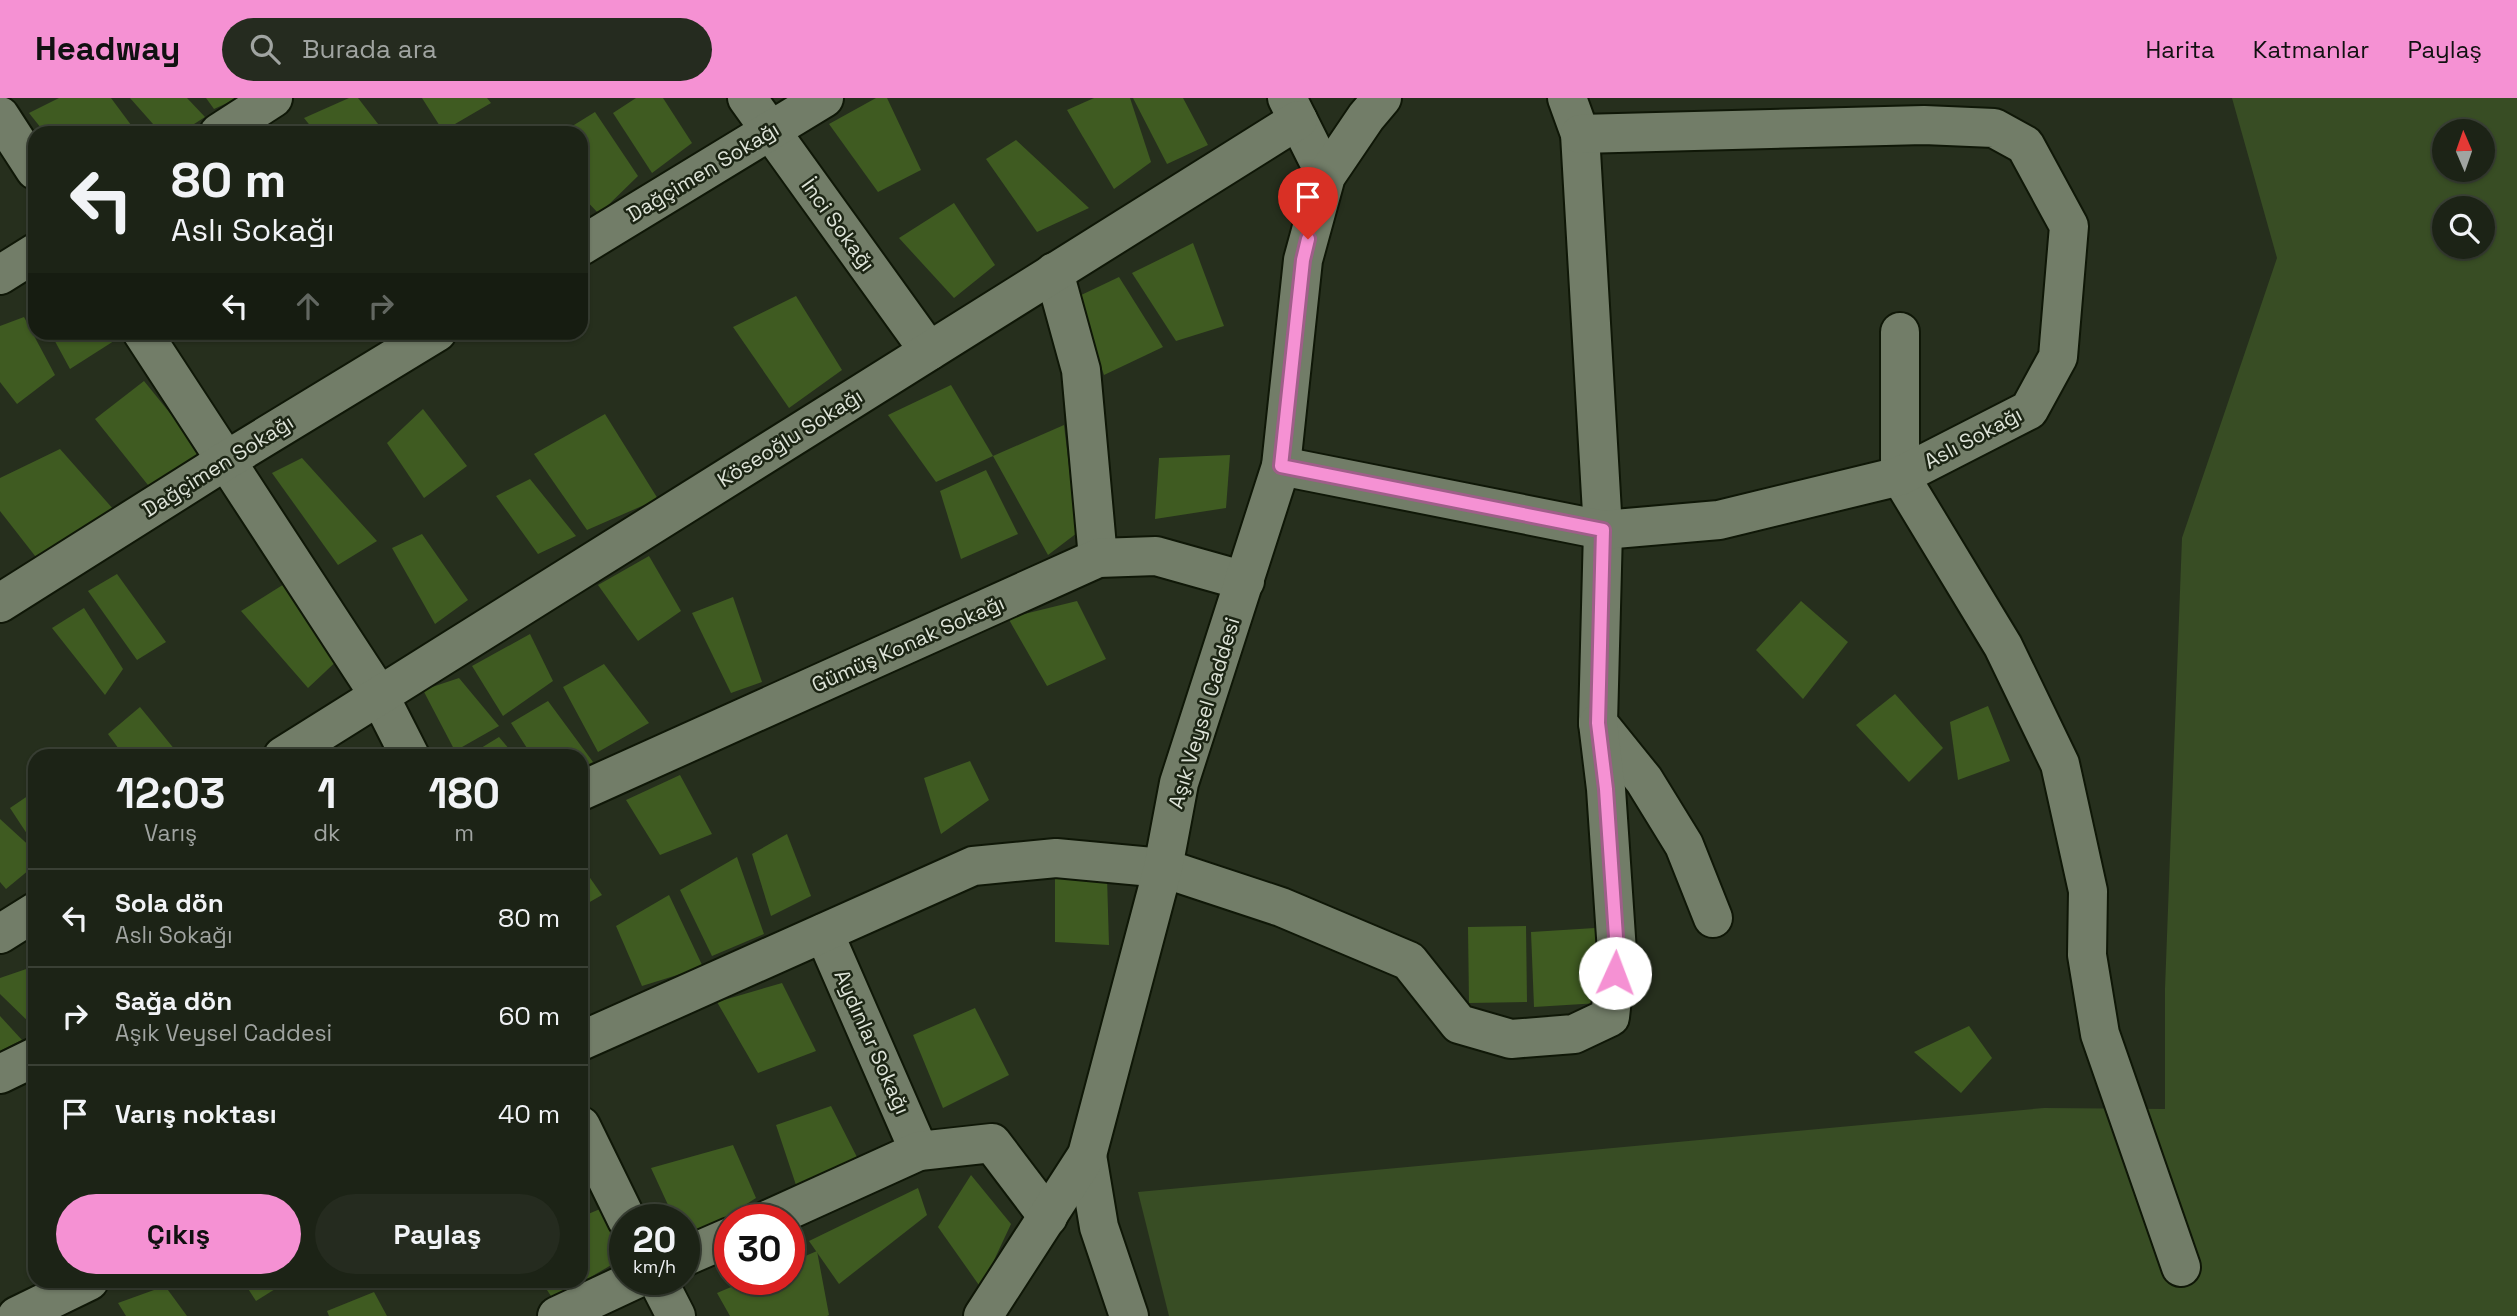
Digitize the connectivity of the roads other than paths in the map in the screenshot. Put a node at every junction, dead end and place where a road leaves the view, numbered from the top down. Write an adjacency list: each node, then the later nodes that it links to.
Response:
1 (273, 98): 8 (street)
2 (747, 98): 9 (street, İnci Sokağı)
3 (824, 98): 9 (street, Dağçimen Sokağı)
4 (1382, 98): 12 (street, Aşık Veysel Caddesi)
5 (1567, 98): 10 (street)
6 (1292, 109): 12 (street); 15 (street, Köseoğlu Sokağı)
7 (0, 116): 11 (street)
8 (230, 126)
9 (771, 131): 13 (street, Dağçimen Sokağı); 20 (street, İnci Sokağı)
10 (1580, 134): 23 (street, Aslı Sokağı); 24 (street)
11 (28, 159)
12 (1326, 176): 22 (street, Aşık Veysel Caddesi)
13 (588, 242)
14 (28, 257): 16 (street)
15 (1054, 272): 20 (street, Köseoğlu Sokağı); 25 (street)
16 (0, 275)
17 (1900, 331): 23 (street)
18 (147, 340): 21 (street)
19 (424, 340): 21 (street, Dağçimen Sokağı)
20 (929, 351): 28 (street, Köseoğlu Sokağı)
21 (225, 461): 27 (street, Dağçimen Sokağı); 28 (street)
22 (1281, 466): 24 (street, Aslı Sokağı); 26 (street, Aşık Veysel Caddesi)
23 (1900, 477): 24 (street, Aslı Sokağı); 47 (street)
24 (1603, 530): 29 (street)
25 (1098, 558): 26 (street, Gümüş Konak Sokağı); 32 (street, Gümüş Konak Sokağı)
26 (1245, 581): 33 (street, Aşık Veysel Caddesi)
27 (0, 603)
28 (379, 695): 30 (street, Köseoğlu Sokağı); 31 (street)
29 (1598, 723): 33 (street); 35 (street)
30 (294, 749)
31 (406, 749)
32 (588, 788)
33 (1163, 868): 36 (street); 43 (street, Aşık Veysel Caddesi)
34 (28, 916): 37 (street)
35 (1713, 918)
36 (824, 933): 38 (street); 42 (street, Aydınlar Sokağı)
37 (0, 934)
38 (588, 1038)
39 (28, 1060): 40 (street)
40 (0, 1074)
41 (588, 1140): 44 (street)
42 (919, 1151): 45 (street); 46 (street)
43 (1087, 1155): 46 (street, Aşık Veysel Caddesi); 55 (street)
44 (619, 1204)
45 (802, 1204)
46 (1048, 1217): 54 (street, Aşık Veysel Caddesi)
47 (2180, 1266)
48 (75, 1288): 51 (street)
49 (609, 1292): 52 (street)
50 (665, 1295): 53 (street)
51 (18, 1316)
52 (557, 1316)
53 (676, 1316)
54 (983, 1316)
55 (1129, 1316)

